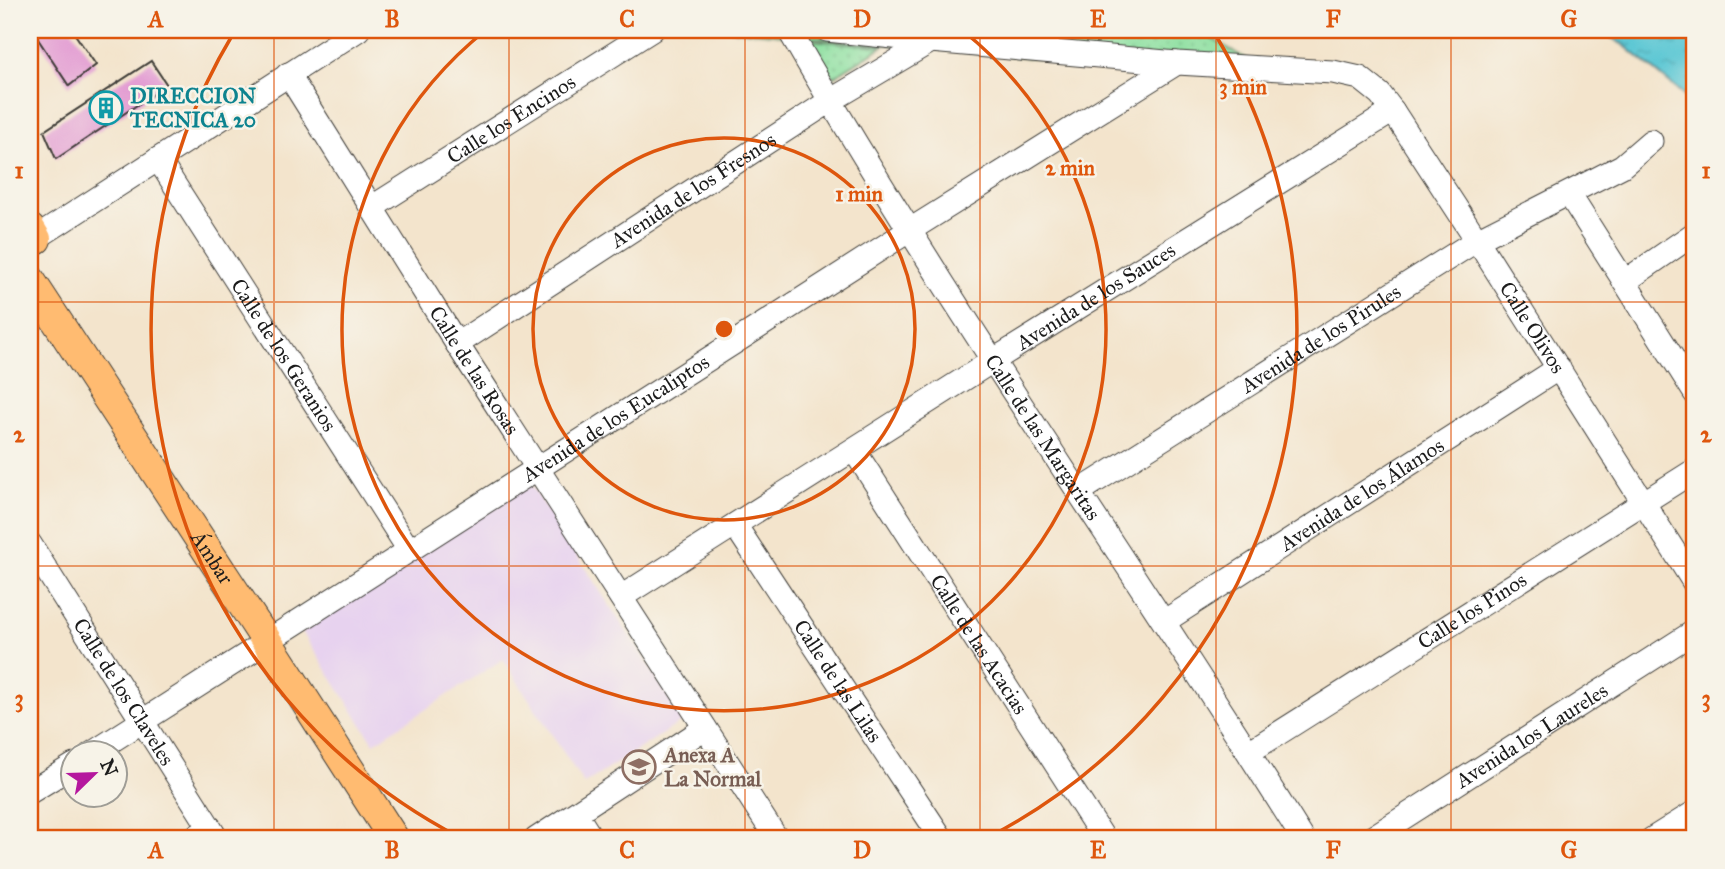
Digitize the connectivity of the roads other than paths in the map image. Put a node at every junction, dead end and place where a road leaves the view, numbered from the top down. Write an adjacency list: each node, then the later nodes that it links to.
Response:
1 (358, 30): 7 (street)
2 (652, 30): 13 (street, Calle los Encinos)
3 (789, 30): 8 (street, Calle de las Margaritas)
4 (827, 30): 5 (street)
5 (931, 41): 6 (street); 8 (street, Avenida de los Fresnos)
6 (1177, 63): 9 (street, Calle Olivos); 14 (street, Avenida de los Eucaliptos)
7 (288, 74): 11 (street); 13 (street, Calle de las Rosas)
8 (830, 101): 14 (street, Calle de las Margaritas); 20 (street, Avenida de los Fresnos)
9 (1393, 111): 17 (street, Calle Olivos); 21 (street, Avenida de los Sauces)
10 (1651, 141): 12 (street, Avenida de los Pirules)
11 (158, 159): 16 (street); 32 (street, Calle de los Geranios)
12 (1569, 194): 17 (street, Avenida de los Pirules); 19 (street)
13 (371, 208): 20 (street, Calle de las Rosas)
14 (910, 230): 21 (street, Calle de las Margaritas); 26 (street, Avenida de los Eucaliptos)
15 (1695, 233): 19 (street)
16 (32, 237)
17 (1477, 240): 23 (street, Calle Olivos); 28 (street, Avenida de los Pirules)
18 (30, 280): 37 (main road, Ámbar)
19 (1624, 282): 22 (street)
20 (457, 344): 26 (street, Calle de las Rosas)
21 (994, 360): 25 (street, Avenida de los Sauces); 28 (street, Calle de las Margaritas)
22 (1687, 363): 24 (street)
23 (1559, 368): 29 (street, Calle Olivos); 35 (street, Avenida de los Álamos)
24 (1695, 393)
25 (854, 450): 30 (street, Avenida de los Sauces); 52 (street, Calle de las Acacias)
26 (538, 469): 32 (street, Avenida de los Eucaliptos); 34 (street, Calle de las Rosas)
27 (1695, 470): 29 (street, Calle los Pinos)
28 (1080, 491): 35 (street, Calle de las Margaritas)
29 (1644, 502): 33 (street, Calle Olivos); 41 (street, Calle los Pinos)
30 (735, 525): 34 (street, Avenida de los Sauces); 51 (street, Calle de las Lilas)
31 (30, 544): 38 (street, Calle de los Claveles)
32 (409, 550): 37 (street, Avenida de los Eucaliptos)
33 (1695, 583)
34 (621, 597): 39 (street, Calle de las Rosas)
35 (1164, 621): 41 (street, Calle de las Margaritas)
36 (1695, 631): 54 (street, Avenida los Laureles)
37 (266, 640): 38 (street, Avenida de los Eucaliptos); 47 (main road, Ámbar)
38 (142, 721): 40 (street, Avenida de los Eucaliptos); 46 (street, Calle de los Claveles)
39 (705, 728): 45 (street); 50 (street, Calle de las Rosas)
40 (113, 740)
41 (1249, 752): 53 (street, Calle de las Margaritas)
42 (60, 774): 43 (street)
43 (30, 792)
44 (1695, 812): 55 (street)
45 (576, 814): 48 (street); 49 (street)
46 (206, 835)
47 (394, 839)
48 (537, 839)
49 (592, 839)
50 (777, 839)
51 (942, 839)
52 (1104, 839)
53 (1303, 839)
54 (1370, 839)
55 (1652, 839)

